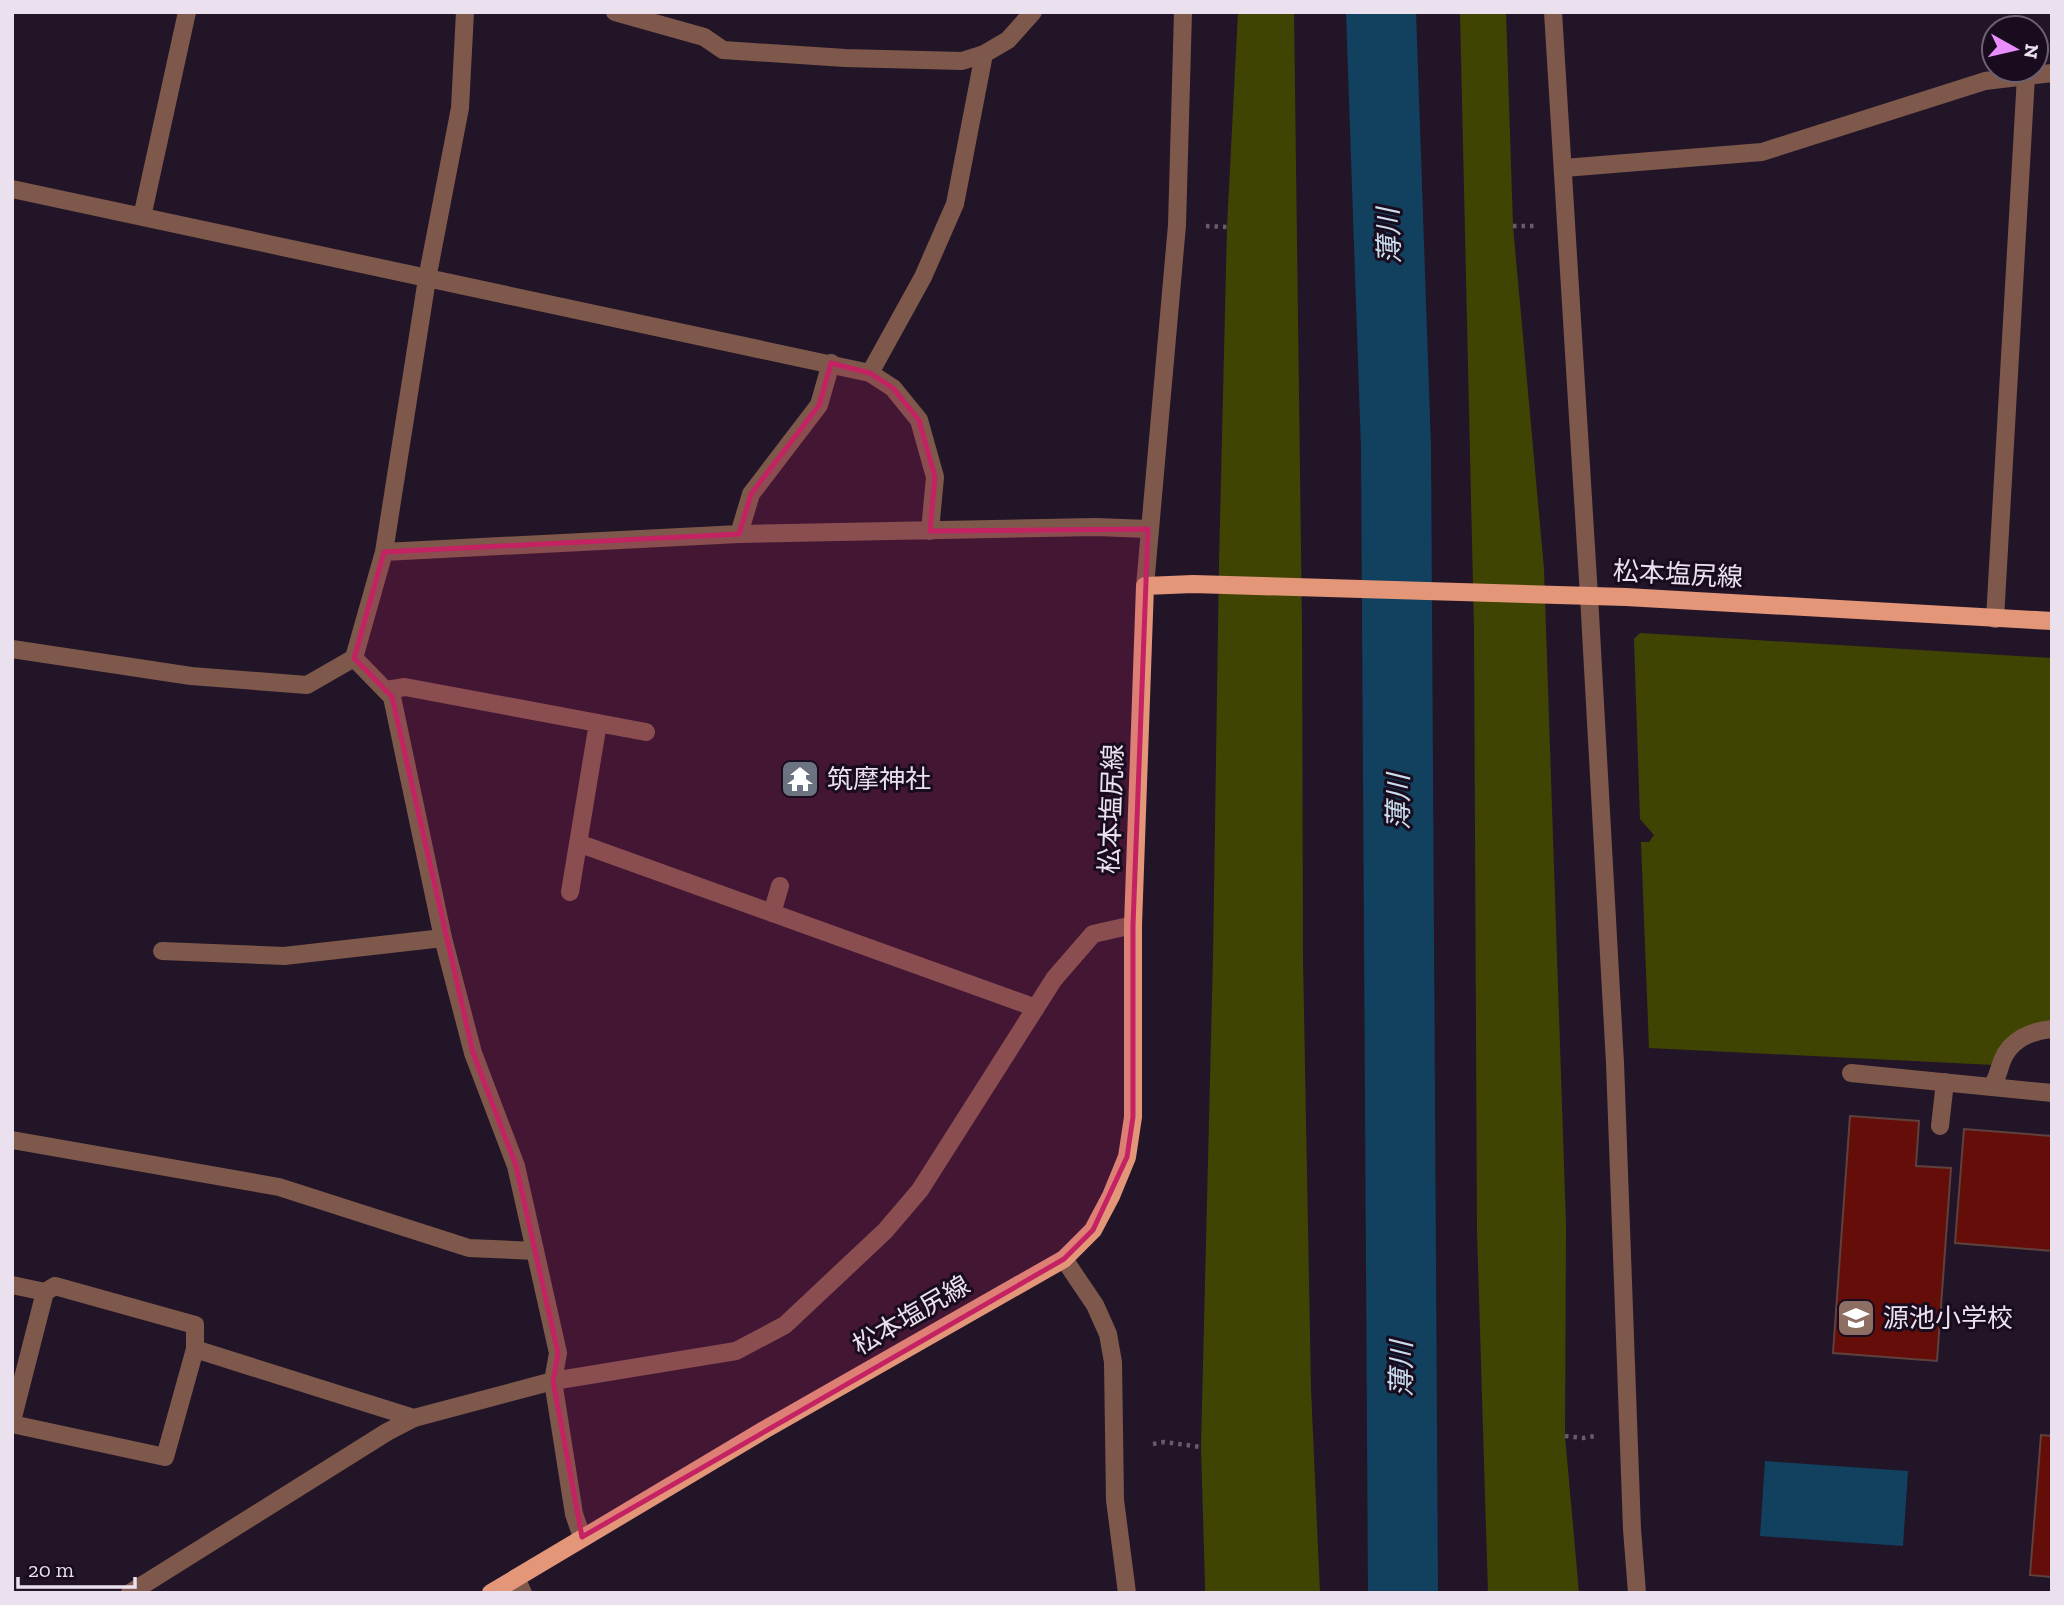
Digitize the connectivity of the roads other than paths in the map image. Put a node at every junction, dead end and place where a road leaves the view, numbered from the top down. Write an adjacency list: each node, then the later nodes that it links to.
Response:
1 (187, 12): 12 (street)
2 (465, 12): 13 (street)
3 (615, 12): 7 (street)
4 (1033, 12): 7 (street)
5 (1183, 12): 16 (street)
6 (1553, 12): 10 (street)
7 (984, 54): 15 (street)
8 (1980, 83): 10 (street)
9 (2026, 84): 22 (street)
10 (1564, 168): 21 (street)
11 (12, 189): 12 (street)
12 (142, 217): 13 (street)
13 (427, 279): 14 (street); 19 (street)
14 (831, 363): 15 (street); 18 (street)
15 (870, 373): 17 (street)
16 (1148, 528): 17 (street); 20 (street)
17 (930, 531): 18 (street)
18 (739, 534): 19 (street)
19 (384, 552): 25 (street)
20 (1145, 586): 21 (main road, 松本塩尻線); 33 (main road, 松本塩尻線)
21 (1589, 596): 22 (main road, 松本塩尻線); 57 (street)
22 (1995, 618): 23 (main road, 松本塩尻線)
23 (2052, 621)
24 (12, 649): 25 (street)
25 (354, 658): 26 (street)
26 (386, 690): 27 (street); 34 (street)
27 (598, 723): 28 (street); 29 (street)
28 (646, 732)
29 (578, 843): 31 (street); 32 (street)
30 (780, 886): 32 (street)
31 (570, 892)
32 (772, 913): 36 (street)
33 (1133, 925): 36 (street); 45 (main road, 松本塩尻線)
34 (443, 938): 35 (street); 44 (street)
35 (162, 951)
36 (1036, 1008): 49 (street)
37 (2052, 1029): 40 (street)
38 (1851, 1073): 39 (street)
39 (1945, 1082): 40 (street); 42 (street)
40 (1991, 1087): 41 (street)
41 (2052, 1093)
42 (1940, 1126)
43 (12, 1140): 44 (street)
44 (536, 1251): 49 (street)
45 (1064, 1259): 52 (main road, 松本塩尻線); 56 (street)
46 (12, 1285): 47 (street)
47 (45, 1292): 48 (street); 51 (street)
48 (195, 1349): 50 (street); 51 (street)
49 (553, 1381): 50 (street); 52 (street)
50 (414, 1418): 54 (street)
51 (12, 1422)
52 (582, 1537): 53 (main road, 松本塩尻線)
53 (519, 1585): 55 (main road, 松本塩尻線)
54 (130, 1593)
55 (491, 1593)
56 (1127, 1593)
57 (1637, 1593)

